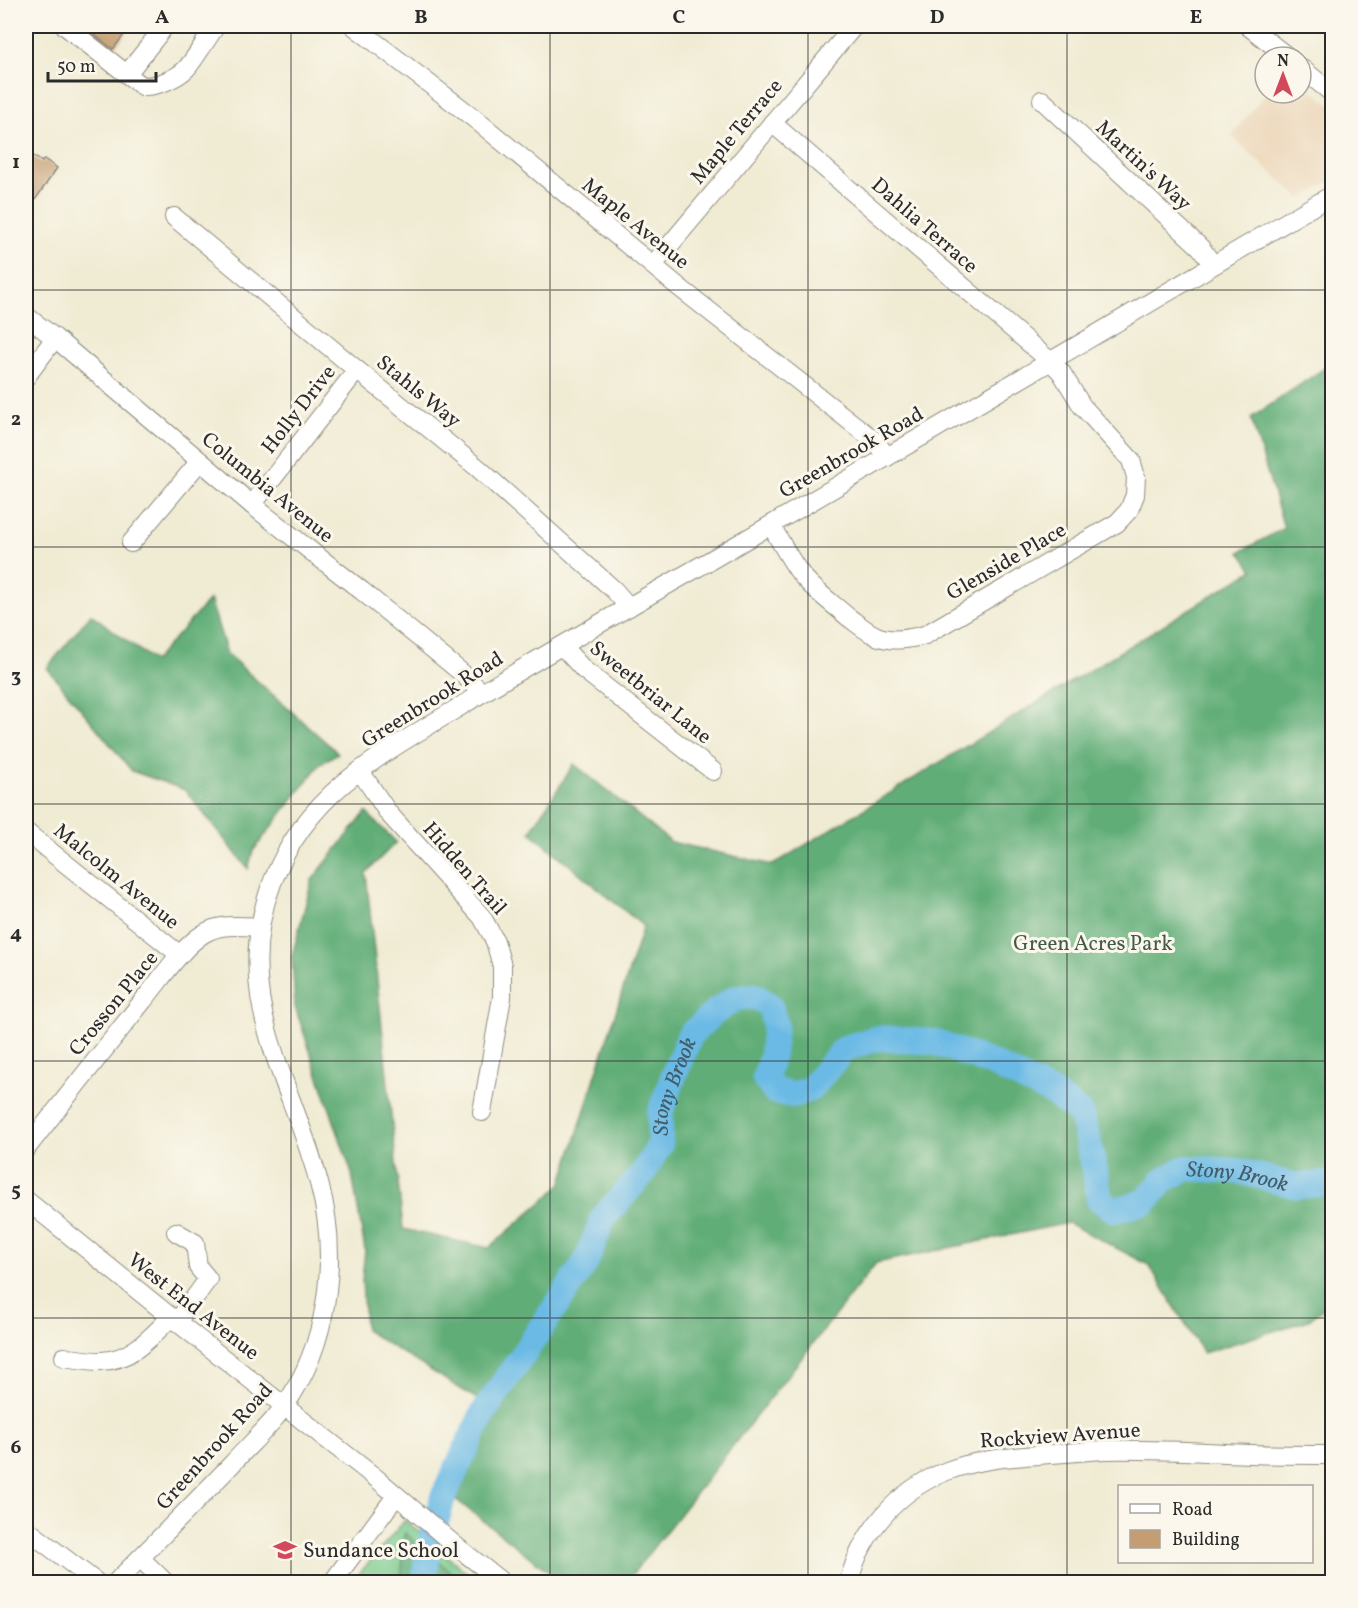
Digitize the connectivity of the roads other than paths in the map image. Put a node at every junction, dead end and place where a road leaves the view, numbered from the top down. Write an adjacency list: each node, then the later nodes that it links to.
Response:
1 (65, 26): 8 (street)
2 (165, 26): 8 (street)
3 (216, 26): 8 (street)
4 (354, 26): 15 (street, Maple Avenue)
5 (854, 26): 12 (street, Maple Terrace)
6 (1248, 26): 7 (street)
7 (1273, 45)
8 (127, 74)
9 (1313, 78): 10 (street)
10 (1332, 93)
11 (1042, 100): 16 (street, Martin's Way)
12 (772, 123): 15 (street, Maple Terrace); 19 (street, Dahlia Terrace)
13 (1332, 195): 16 (street, Greenbrook Road)
14 (174, 217): 20 (street, Stahls Way)
15 (653, 265): 22 (street, Maple Avenue)
16 (1214, 265): 19 (street, Greenbrook Road)
17 (26, 316): 18 (street, Columbia Avenue)
18 (55, 338): 21 (street); 23 (street, Columbia Avenue)
19 (1050, 361): 22 (street, Greenbrook Road); 25 (street, Glenside Place)
20 (357, 370): 24 (street, Holly Drive); 27 (street, Stahls Way)
21 (26, 377)
22 (887, 457): 25 (street, Greenbrook Road)
23 (200, 461): 24 (street, Columbia Avenue); 26 (street)
24 (252, 505): 29 (street, Columbia Avenue)
25 (771, 525): 27 (street, Greenbrook Road)
26 (131, 543)
27 (629, 607): 28 (street, Greenbrook Road)
28 (562, 646): 29 (street, Greenbrook Road); 31 (street, Sweetbriar Lane)
29 (482, 693): 30 (street, Greenbrook Road)
30 (360, 771): 33 (street, Greenbrook Road); 35 (street, Hidden Trail)
31 (714, 771)
32 (26, 832): 34 (street, Malcolm Avenue)
33 (260, 927): 34 (street, Crosson Place); 41 (street, Greenbrook Road)
34 (180, 955): 36 (street, Crosson Place)
35 (482, 1112)
36 (26, 1149)
37 (26, 1200): 39 (street, West End Avenue)
38 (176, 1232): 39 (street)
39 (174, 1320): 40 (street); 41 (street, West End Avenue)
40 (64, 1357)
41 (284, 1406): 43 (street, West End Avenue); 45 (street, Greenbrook Road)
42 (1332, 1455): 51 (street, Rockview Avenue)
43 (396, 1496): 46 (street); 50 (street, West End Avenue)
44 (26, 1529): 47 (street)
45 (140, 1558): 48 (street, Greenbrook Road); 49 (street)
46 (334, 1580)
47 (96, 1582)
48 (116, 1582)
49 (165, 1582)
50 (502, 1582)
51 (849, 1582)

